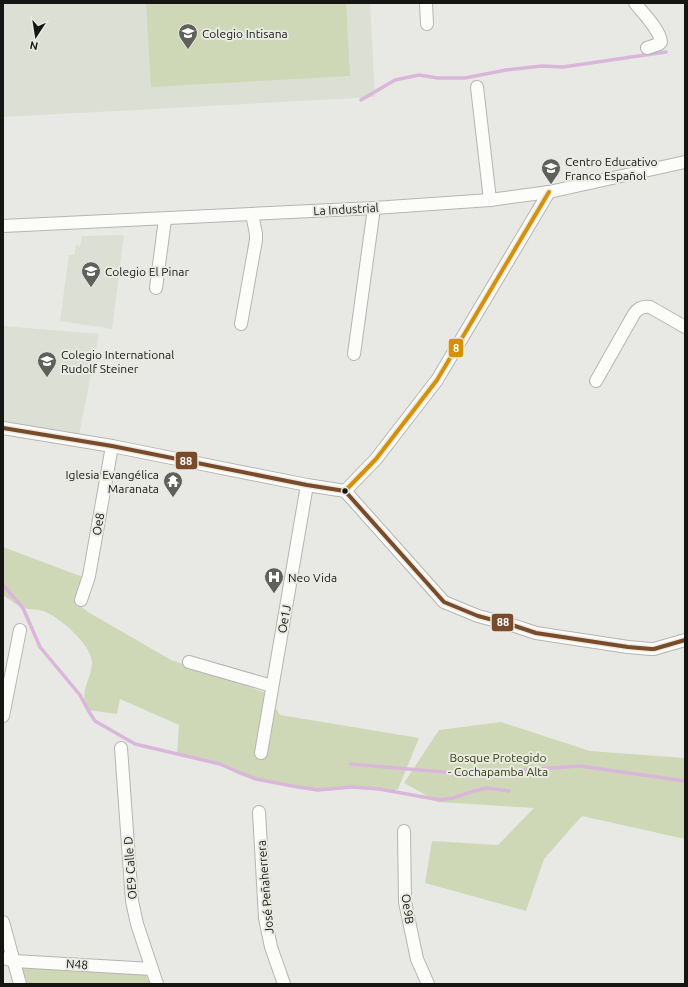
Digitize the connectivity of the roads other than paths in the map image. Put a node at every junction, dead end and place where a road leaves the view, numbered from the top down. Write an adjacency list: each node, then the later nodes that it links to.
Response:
1 (426, 3): 3 (street)
2 (635, 3): 4 (street)
3 (427, 24)
4 (647, 48)
5 (477, 87): 8 (street)
6 (685, 162): 7 (street, La Industrial)
7 (549, 192): 8 (street, La Industrial); 21 (street)
8 (490, 200): 9 (street, La Industrial)
9 (374, 208): 10 (street, La Industrial); 16 (street)
10 (252, 214): 11 (street, La Industrial); 14 (street)
11 (165, 219): 12 (street, La Industrial); 13 (street)
12 (3, 226)
13 (156, 288)
14 (241, 324)
15 (685, 327): 17 (street)
16 (354, 354)
17 (596, 381)
18 (3, 428): 19 (street)
19 (112, 446): 20 (street); 22 (street, Oe8)
20 (307, 485): 21 (street); 26 (street, Oe1J)
21 (344, 491): 24 (street)
22 (81, 600)
23 (20, 630): 27 (street)
24 (685, 640)
25 (189, 662): 26 (street)
26 (272, 686): 29 (street, Oe1J)
27 (3, 716)
28 (121, 748): 34 (street, OE9 Calle D)
29 (261, 753)
30 (259, 812): 37 (street, José Peñaherrera)
31 (404, 831): 38 (street, Oe9B)
32 (3, 922): 33 (street)
33 (8, 959): 34 (street, N48); 35 (street)
34 (152, 969): 36 (street, OE9 Calle D)
35 (20, 984)
36 (157, 984)
37 (284, 984)
38 (428, 984)

